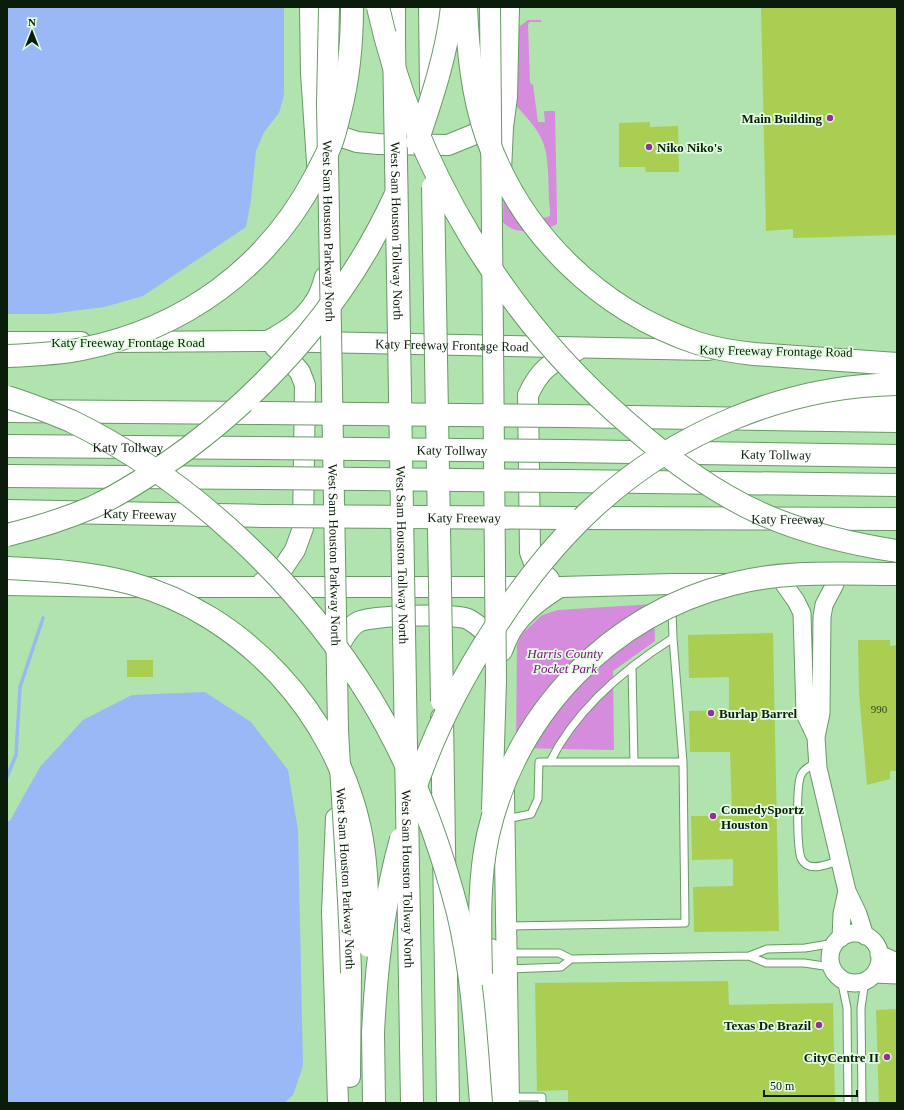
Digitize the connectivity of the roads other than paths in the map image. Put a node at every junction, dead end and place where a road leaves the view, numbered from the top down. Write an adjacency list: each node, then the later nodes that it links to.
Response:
1 (310, 7): 11 (main road)
2 (329, 7): 80 (main road, West Sam Houston Parkway North, bridge)
3 (352, 7): 21 (highway, bridge)
4 (378, 7): 42 (highway, bridge)
5 (394, 7): 82 (highway, West Sam Houston Tollway North, bridge)
6 (430, 7): 83 (highway, bridge)
7 (452, 7): 41 (highway, bridge)
8 (466, 7): 22 (highway, bridge)
9 (490, 7): 78 (main road, bridge)
10 (509, 7): 12 (main road)
11 (311, 73): 12 (main road); 13 (main road)
12 (507, 97): 14 (main road)
13 (325, 276): 15 (main road); 17 (main road)
14 (498, 290): 18 (main road); 19 (main road)
15 (268, 341): 16 (main road, Katy Freeway Frontage Road); 17 (main road, Katy Freeway Frontage Road); 49 (main road)
16 (7, 342)
17 (335, 342): 18 (main road, Katy Freeway Frontage Road); 50 (main road)
18 (498, 346): 19 (main road, Katy Freeway Frontage Road); 51 (main road)
19 (593, 347): 20 (main road, Katy Freeway Frontage Road); 52 (main road)
20 (897, 353)
21 (7, 356)
22 (897, 364)
23 (897, 384): 77 (highway, bridge)
24 (7, 397): 84 (highway, bridge)
25 (897, 400): 29 (highway)
26 (7, 402): 28 (highway)
27 (7, 411): 28 (highway)
28 (106, 412): 29 (highway, bridge)
29 (651, 417): 30 (highway)
30 (897, 421)
31 (7, 446): 32 (highway, Katy Tollway, bridge)
32 (897, 456)
33 (7, 476): 34 (highway, bridge)
34 (897, 485)
35 (7, 511): 36 (highway, Katy Freeway)
36 (138, 513): 37 (highway, Katy Freeway, bridge); 39 (highway)
37 (860, 519): 38 (highway, Katy Freeway); 40 (highway)
38 (897, 519)
39 (7, 523)
40 (897, 525)
41 (7, 536)
42 (897, 551)
43 (7, 568): 77 (highway, bridge)
44 (897, 574): 84 (highway, bridge)
45 (784, 584): 46 (main road); 53 (main road); 58 (street)
46 (835, 584): 47 (main road); 58 (street)
47 (897, 584)
48 (7, 586): 49 (main road)
49 (255, 587): 50 (main road); 55 (main road)
50 (341, 587): 51 (main road); 55 (main road)
51 (501, 587): 52 (main road); 56 (main road)
52 (560, 587): 53 (main road); 56 (main road)
53 (671, 591): 54 (lane)
54 (673, 638): 57 (lane); 61 (lane)
55 (339, 646): 56 (main road); 79 (main road)
56 (502, 651): 63 (main road)
57 (632, 666): 59 (lane); 60 (lane)
58 (816, 737): 62 (street)
59 (550, 762): 60 (lane); 63 (lane)
60 (634, 762): 61 (lane)
61 (683, 762): 66 (lane)
62 (817, 762): 64 (street); 64 (lane)
63 (504, 820): 66 (main road)
64 (840, 861): 65 (street)
65 (847, 891): 67 (street); 68 (street)
66 (506, 926): 72 (main road)
67 (865, 936): 68 (street); 69 (street)
68 (838, 940): 70 (lane); 74 (street)
69 (879, 954): 73 (street); 76 (street)
70 (749, 956): 71 (lane); 74 (lane)
71 (571, 959): 72 (lane); 72 (lane)
72 (506, 961): 78 (main road)
73 (897, 962)
74 (836, 973): 76 (street); 86 (lane)
75 (897, 975): 76 (street)
76 (869, 977): 87 (lane)
77 (373, 1033): 81 (highway)
78 (504, 1101): 85 (lane)
79 (338, 1103)
80 (350, 1103)
81 (374, 1103)
82 (412, 1103)
83 (448, 1103)
84 (482, 1103)
85 (542, 1103)
86 (848, 1103)
87 (862, 1103)

